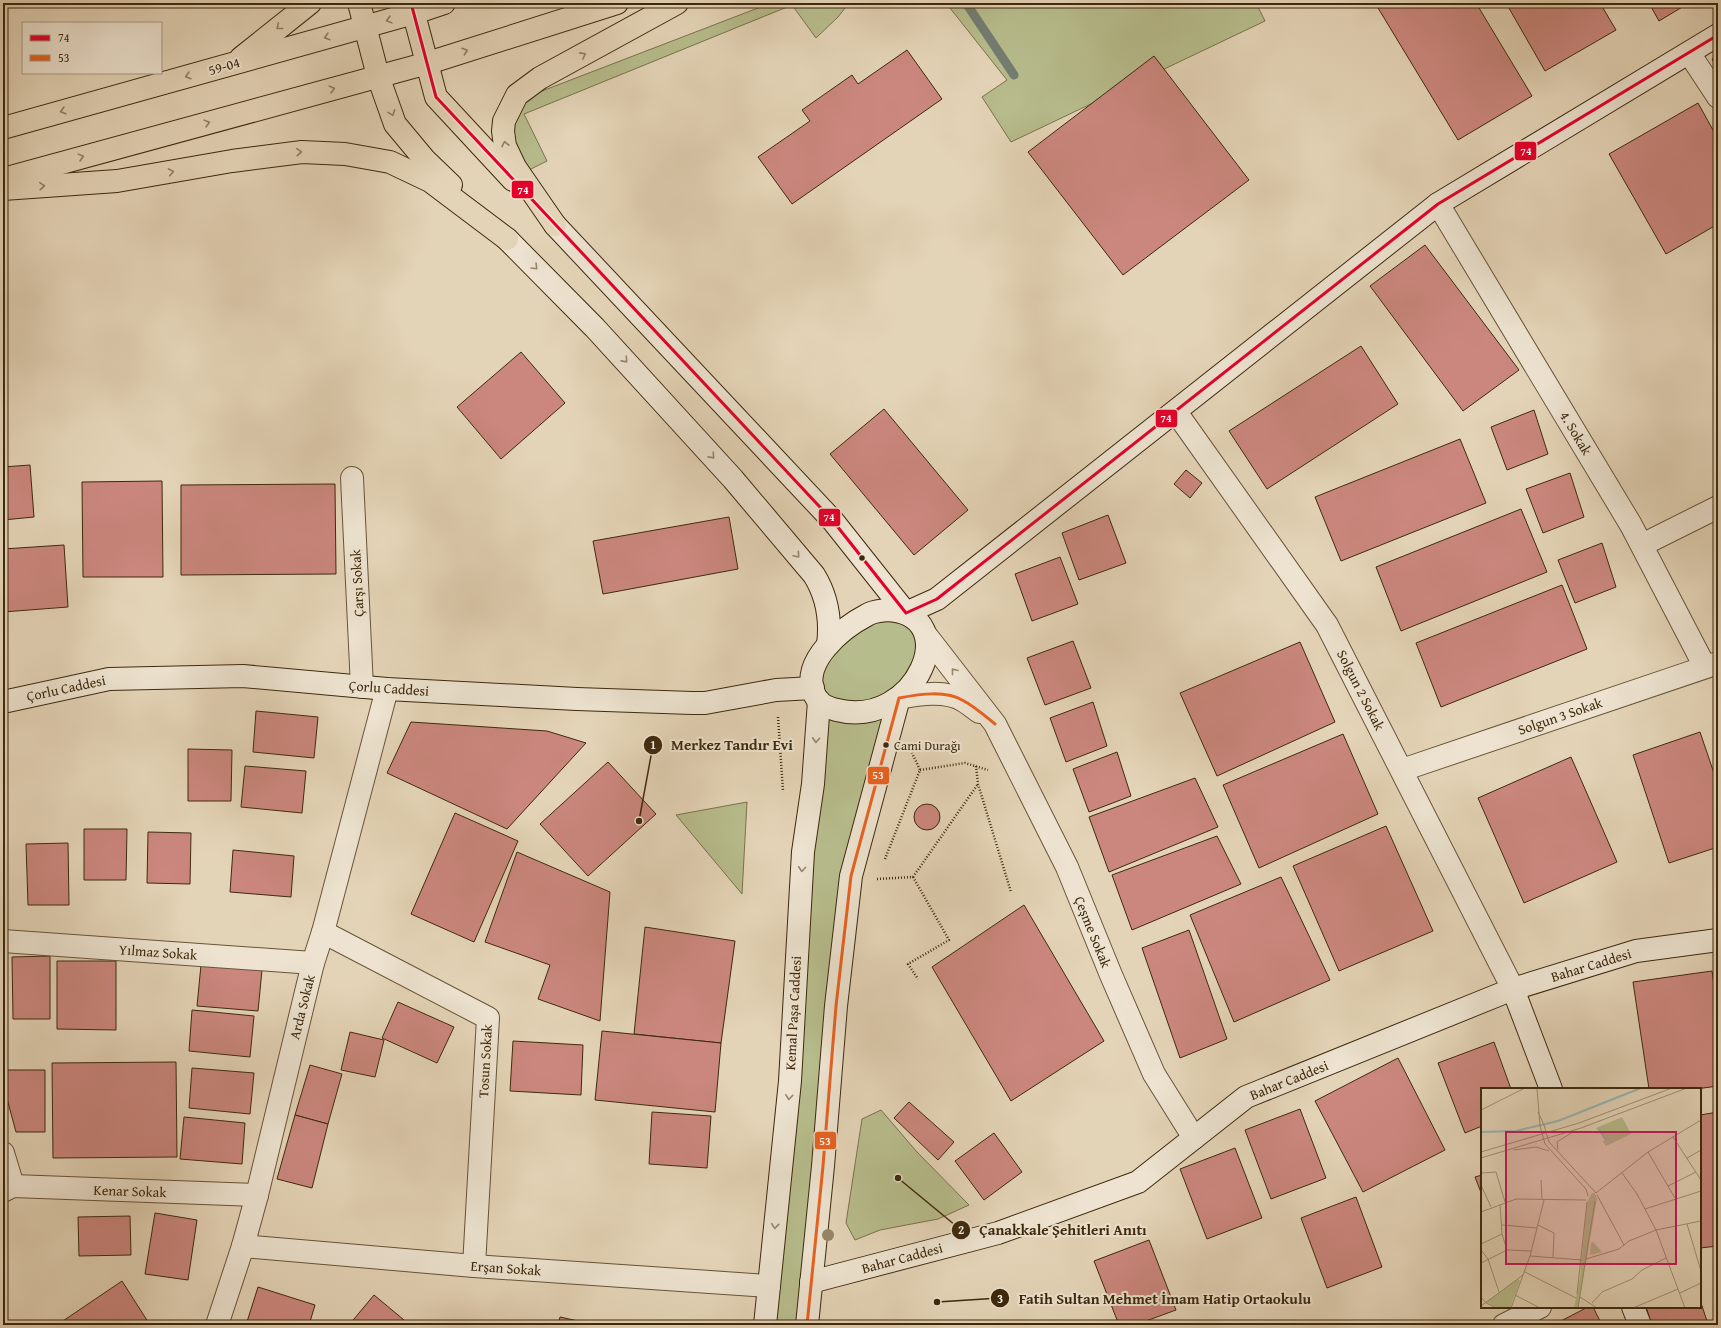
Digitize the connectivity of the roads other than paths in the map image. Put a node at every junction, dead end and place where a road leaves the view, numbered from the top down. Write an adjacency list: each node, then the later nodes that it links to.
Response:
1 (310, 3): 11 (main road, one-way to 11)
2 (359, 3): 7 (main road)
3 (444, 3): 6 (main road, 59-04 / 59-04)
4 (617, 3): 10 (main road, one-way to 4)
5 (677, 3): 18 (main road, one-way to 5)
6 (413, 8): 7 (main road, 59-04 / 59-04, one-way to 7); 10 (main road)
7 (365, 26): 11 (main road, 59-04 / 59-04, one-way to 11); 12 (main road)
8 (1718, 35): 9 (street)
9 (1689, 53): 13 (street); 17 (street)
10 (428, 63): 12 (main road); 18 (main road)
11 (234, 64): 14 (main road, 59-04 / 59-04, one-way to 14)
12 (378, 76): 15 (main road, one-way to 12); 19 (main road, one-way to 19)
13 (1718, 97)
14 (3, 128)
15 (3, 179)
16 (3, 189): 19 (main road, one-way to 19)
17 (1438, 204): 20 (street); 23 (street, 4. Sokak)
18 (554, 225): 25 (street)
19 (507, 239): 27 (street, one-way to 27)
20 (1176, 412): 24 (street); 35 (street, Solgun 2 Sokak)
21 (352, 478): 30 (street, Çarşı Sokak)
22 (1718, 507): 23 (street)
23 (1642, 545): 28 (street, 4. Sokak)
24 (937, 599): 25 (street); 26 (street)
25 (906, 613): 26 (street); 27 (street)
26 (925, 632): 32 (street); 34 (street, one-way to 26)
27 (828, 645): 29 (street)
28 (1712, 665): 35 (street, Solgun 3 Sokak)
29 (815, 686): 31 (street, Çorlu Caddesi); 32 (street); 49 (street, Kemal Paşa Caddesi, one-way to 49)
30 (362, 687): 31 (street, Çorlu Caddesi); 33 (street, Çorlu Caddesi)
31 (387, 689): 36 (street, Arda Sokak)
32 (900, 698): 34 (street); 48 (street)
33 (3, 702)
34 (995, 724): 42 (street, Çeşme Sokak)
35 (1402, 770): 40 (street, Solgun 2 Sokak)
36 (323, 932): 39 (street, Arda Sokak); 47 (street, Tosun Sokak)
37 (1718, 940): 40 (street, Bahar Caddesi)
38 (3, 941): 39 (street, Yılmaz Sokak)
39 (313, 963): 45 (street, Arda Sokak)
40 (1513, 989): 41 (street, Solgun 2 Sokak); 42 (street, Bahar Caddesi)
41 (1551, 1088)
42 (1194, 1138): 48 (street, Bahar Caddesi)
43 (3, 1153): 44 (street)
44 (8, 1189): 45 (street, Kenar Sokak)
45 (257, 1195): 46 (street, Arda Sokak)
46 (243, 1246): 47 (street, Erşan Sokak); 52 (street, Arda Sokak)
47 (474, 1266): 49 (street, Erşan Sokak)
48 (811, 1282): 54 (street)
49 (769, 1286): 53 (street, Kemal Paşa Caddesi)
50 (1538, 1308): 55 (street)
51 (1633, 1308): 56 (street)
52 (217, 1325)
53 (765, 1325)
54 (807, 1325)
55 (1504, 1325)
56 (1640, 1325)

